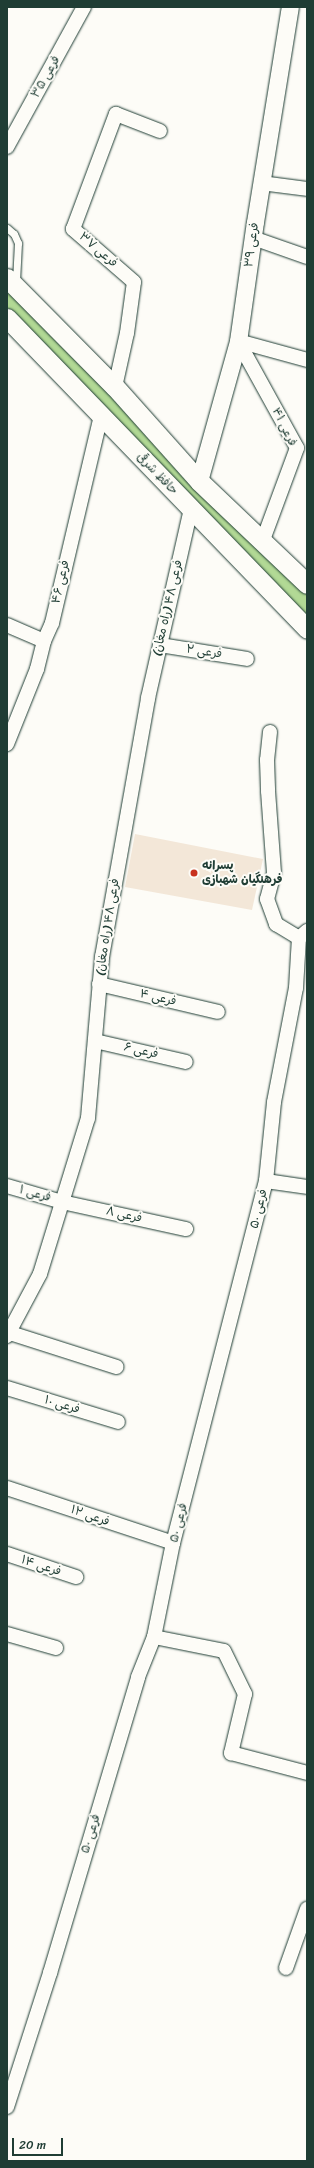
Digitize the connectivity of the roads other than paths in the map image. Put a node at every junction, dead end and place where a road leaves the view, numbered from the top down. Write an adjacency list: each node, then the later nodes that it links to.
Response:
1 (84, 7): 4 (street, فرعی ۳۵)
2 (290, 7): 5 (street, فرعی ۳۹)
3 (160, 131): 14 (street, فرعی ۳۷)
4 (8, 144)
5 (261, 183): 6 (street); 8 (street, فرعی ۳۹)
6 (307, 189)
7 (7, 228): 10 (lane)
8 (253, 238): 9 (street); 12 (street, فرعی ۳۹)
9 (307, 257)
10 (11, 282): 14 (main road)
11 (7, 318): 15 (main road, حافظ شرقی)
12 (238, 341): 13 (street); 16 (street, فرعی ۴۱); 17 (street, فرعی ۳۹)
13 (307, 360)
14 (115, 387): 17 (main road)
15 (101, 416): 18 (main road, حافظ شرقی); 23 (street, فرعی ۴۶)
16 (302, 449): 19 (street, فرعی ۴۱)
17 (199, 481): 19 (main road)
18 (191, 509): 22 (main road, حافظ شرقی); 24 (street, فرعی ۴۸ (راه مغان))
19 (263, 540): 20 (main road)
20 (307, 584)
21 (7, 625): 23 (street)
22 (307, 629)
23 (44, 641): 26 (street, فرعی ۴۶)
24 (160, 645): 25 (street, فرعی ۲); 30 (street, فرعی ۴۸ (راه مغان))
25 (247, 660)
26 (11, 719): 28 (street, فرعی ۴۶)
27 (270, 732): 29 (street)
28 (7, 744)
29 (303, 934): 34 (street, فرعی ۵۰)
30 (99, 984): 31 (street, فرعی ۴); 32 (street, فرعی ۴۸ (راه مغان))
31 (218, 1012)
32 (95, 1041): 33 (street, فرعی ۶); 37 (street, فرعی ۴۸ (راه مغان))
33 (186, 1062)
34 (266, 1181): 36 (street); 44 (street, فرعی ۵۰)
35 (7, 1186): 37 (street, فرعی ۱)
36 (307, 1186)
37 (62, 1202): 38 (street, فرعی ۸); 39 (street, فرعی ۴۸ (راه مغان))
38 (186, 1229)
39 (8, 1333): 40 (street)
40 (117, 1367)
41 (7, 1388): 42 (street, فرعی ۱۰)
42 (118, 1422)
43 (7, 1488): 44 (street, فرعی ۱۲)
44 (173, 1544): 48 (street, فرعی ۵۰)
45 (7, 1554): 46 (street, فرعی ۱۴)
46 (76, 1577)
47 (7, 1634): 49 (street)
48 (154, 1637): 50 (street); 53 (street, فرعی ۵۰)
49 (56, 1648)
50 (307, 1773)
51 (307, 1909): 52 (street)
52 (286, 1968)
53 (7, 2107)

